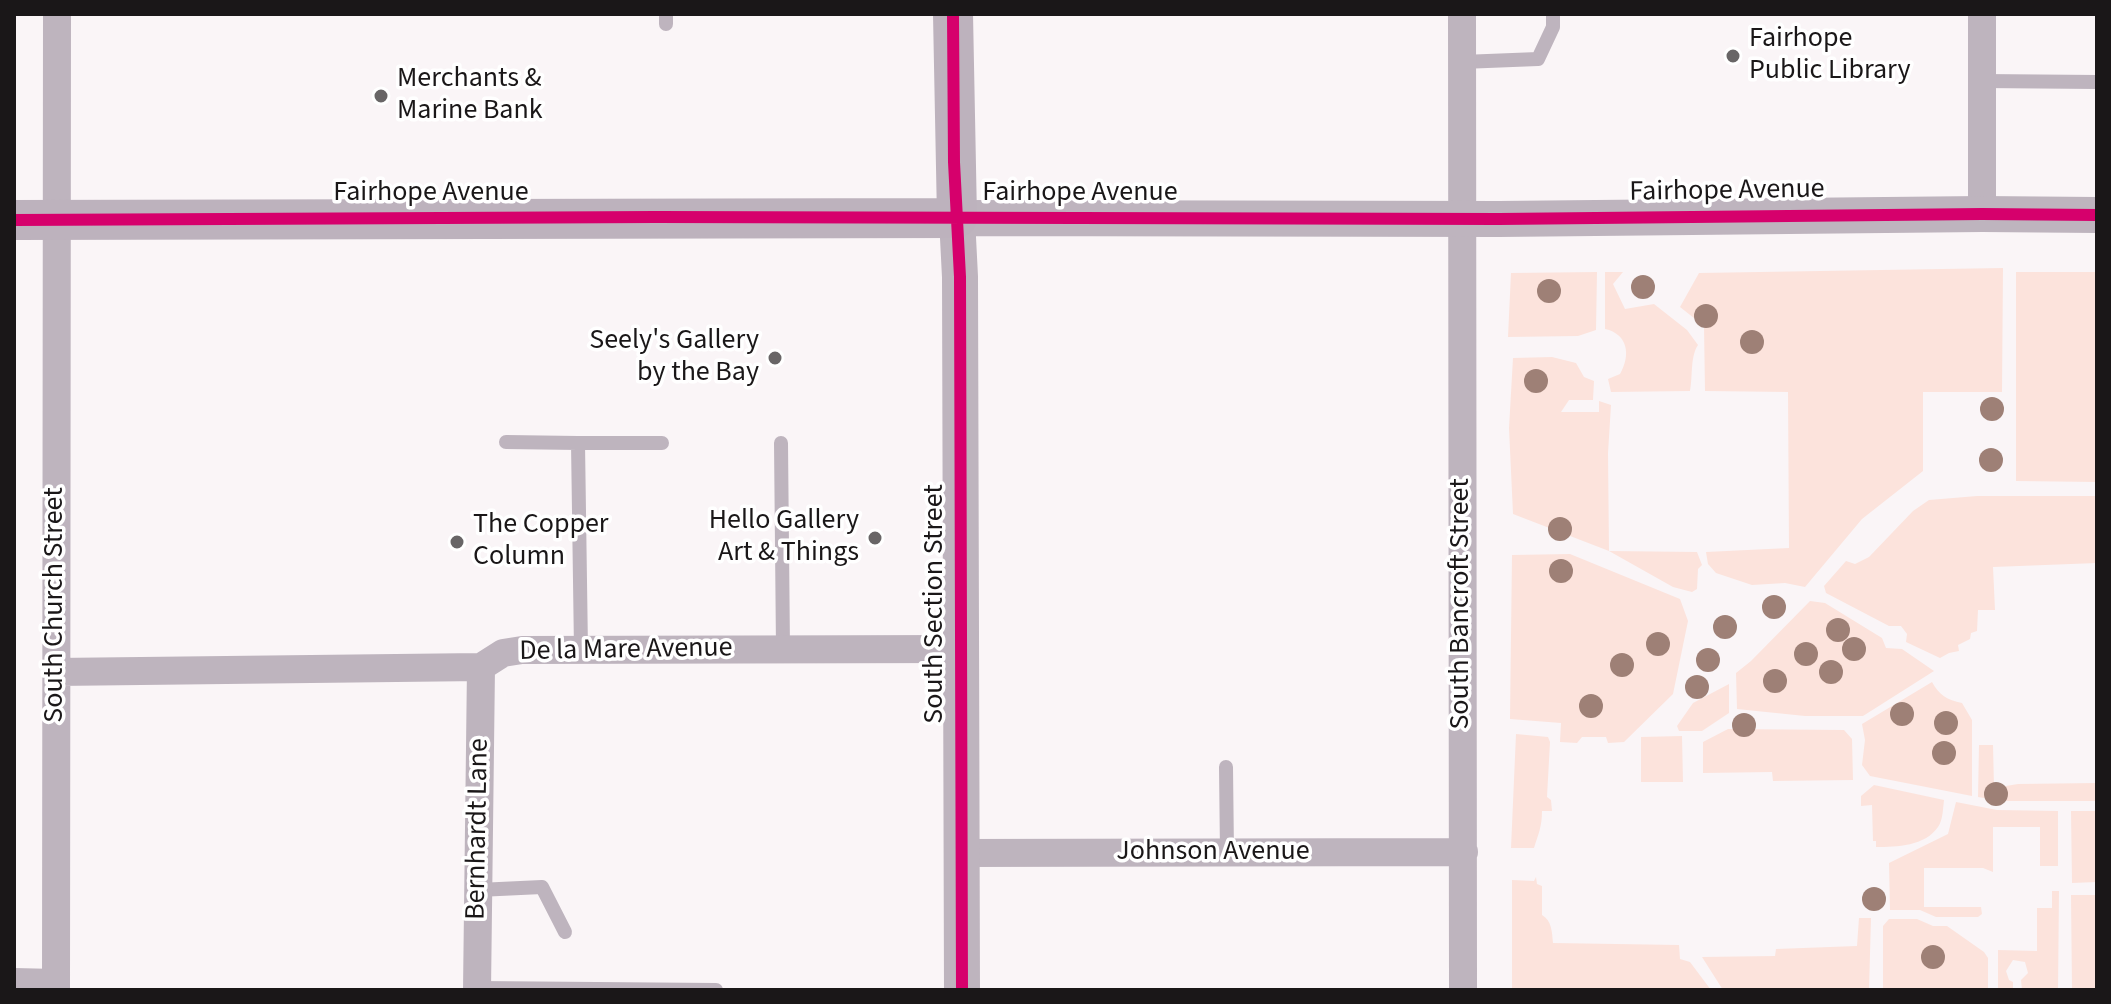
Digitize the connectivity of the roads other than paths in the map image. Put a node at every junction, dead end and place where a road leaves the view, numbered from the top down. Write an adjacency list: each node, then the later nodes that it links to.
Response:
1 (57, 14): 14 (street, South Church Street)
2 (953, 14): 11 (main road)
3 (1462, 14): 6 (street, South Bancroft Street)
4 (1553, 14): 6 (lane)
5 (1982, 14): 7 (street)
6 (1462, 62): 12 (street, South Bancroft Street)
7 (1982, 81): 8 (lane); 9 (street)
8 (2097, 82)
9 (1982, 214): 10 (street, Fairhope Avenue); 12 (street, Fairhope Avenue)
10 (2097, 215)
11 (957, 218): 12 (street, Fairhope Avenue); 14 (main road, Fairhope Avenue); 20 (street, South Section Street)
12 (1463, 219): 25 (street, South Bancroft Street)
13 (14, 220): 14 (main road, Fairhope Avenue)
14 (56, 220): 23 (street, South Church Street)
15 (506, 442): 16 (lane)
16 (578, 443): 17 (lane); 21 (lane)
17 (662, 443)
18 (781, 443): 19 (lane)
19 (783, 649): 20 (street, De la Mare Avenue); 21 (street, De la Mare Avenue)
20 (960, 649): 26 (street, South Section Street)
21 (581, 650): 22 (street, De la Mare Avenue)
22 (481, 667): 23 (street, De la Mare Avenue); 28 (street, Bernhardt Lane)
23 (56, 672): 31 (street, South Church Street)
24 (1226, 767): 27 (lane)
25 (1464, 852): 27 (street, Johnson Avenue); 35 (street, South Bancroft Street)
26 (962, 853): 27 (street, Johnson Avenue); 34 (street, South Section Street)
27 (1227, 853)
28 (478, 890): 29 (lane); 32 (street, Bernhardt Lane)
29 (565, 932)
30 (14, 982): 31 (street)
31 (56, 987)
32 (477, 989): 33 (lane)
33 (716, 990)
34 (962, 990)
35 (1463, 990)

